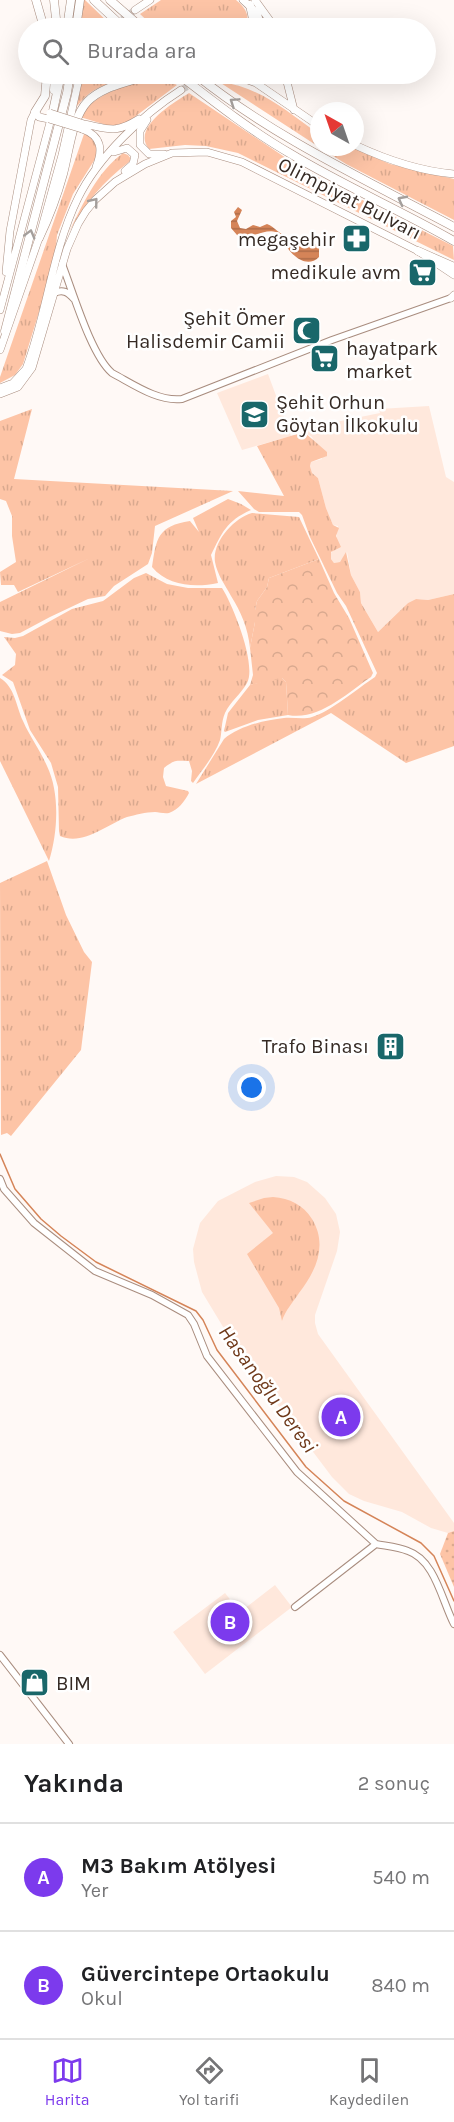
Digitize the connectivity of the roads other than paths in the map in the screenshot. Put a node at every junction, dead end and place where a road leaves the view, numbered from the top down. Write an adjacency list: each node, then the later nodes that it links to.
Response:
1 (36, 0): 10 (highway)
2 (54, 0): 11 (highway)
3 (71, 0): 12 (highway)
4 (80, 0): 13 (highway)
5 (93, 0): 14 (highway)
6 (110, 0): 15 (highway)
7 (150, 0): 9 (main road)
8 (249, 2): 16 (highway); 17 (main road); 18 (main road)
9 (135, 10)
10 (41, 18)
11 (56, 18)
12 (68, 18)
13 (77, 18)
14 (108, 18)
15 (131, 18)
16 (253, 18)
17 (258, 18)
18 (268, 18)
19 (46, 84): 32 (highway)
20 (54, 84): 33 (highway)
21 (58, 84): 33 (highway)
22 (68, 84): 54 (highway, one-way to 22)
23 (78, 84): 43 (main road)
24 (120, 84): 43 (highway)
25 (192, 84): 44 (highway)
26 (208, 84): 42 (highway, one-way to 26)
27 (257, 84): 31 (main road)
28 (288, 84): 31 (main road)
29 (181, 90): 30 (main road)
30 (154, 110): 35 (main road); 37 (main road); 38 (main road)
31 (294, 110): 34 (main road)
32 (35, 112): 33 (main road); 49 (main road)
33 (51, 114): 35 (main road, bridge); 49 (main road)
34 (310, 120)
35 (83, 127): 40 (main road)
36 (364, 149): 39 (main road)
37 (172, 153): 41 (main road); 45 (main road, Olimpiyat Bulvarı)
38 (109, 154): 40 (main road); 41 (main road)
39 (454, 174)
40 (92, 176): 56 (main road)
41 (114, 182): 46 (main road, one-way to 41)
42 (454, 227)
43 (39, 238): 54 (main road)
44 (454, 241)
45 (418, 251): 47 (highway); 48 (main road, Olimpiyat Bulvarı)
46 (62, 264): 50 (main road); 52 (street)
47 (454, 267)
48 (454, 275)
49 (6, 288): 53 (main road)
50 (54, 293): 52 (street); 57 (main road)
51 (453, 296): 52 (street)
52 (76, 302)
53 (0, 310)
54 (5, 332): 55 (main road)
55 (0, 350)
56 (0, 388)
57 (0, 394)
58 (0, 1179): 59 (street)
59 (376, 1544): 60 (street); 61 (street)
60 (295, 1607)
61 (454, 1624)
62 (0, 1655): 63 (street)
63 (69, 1744)

